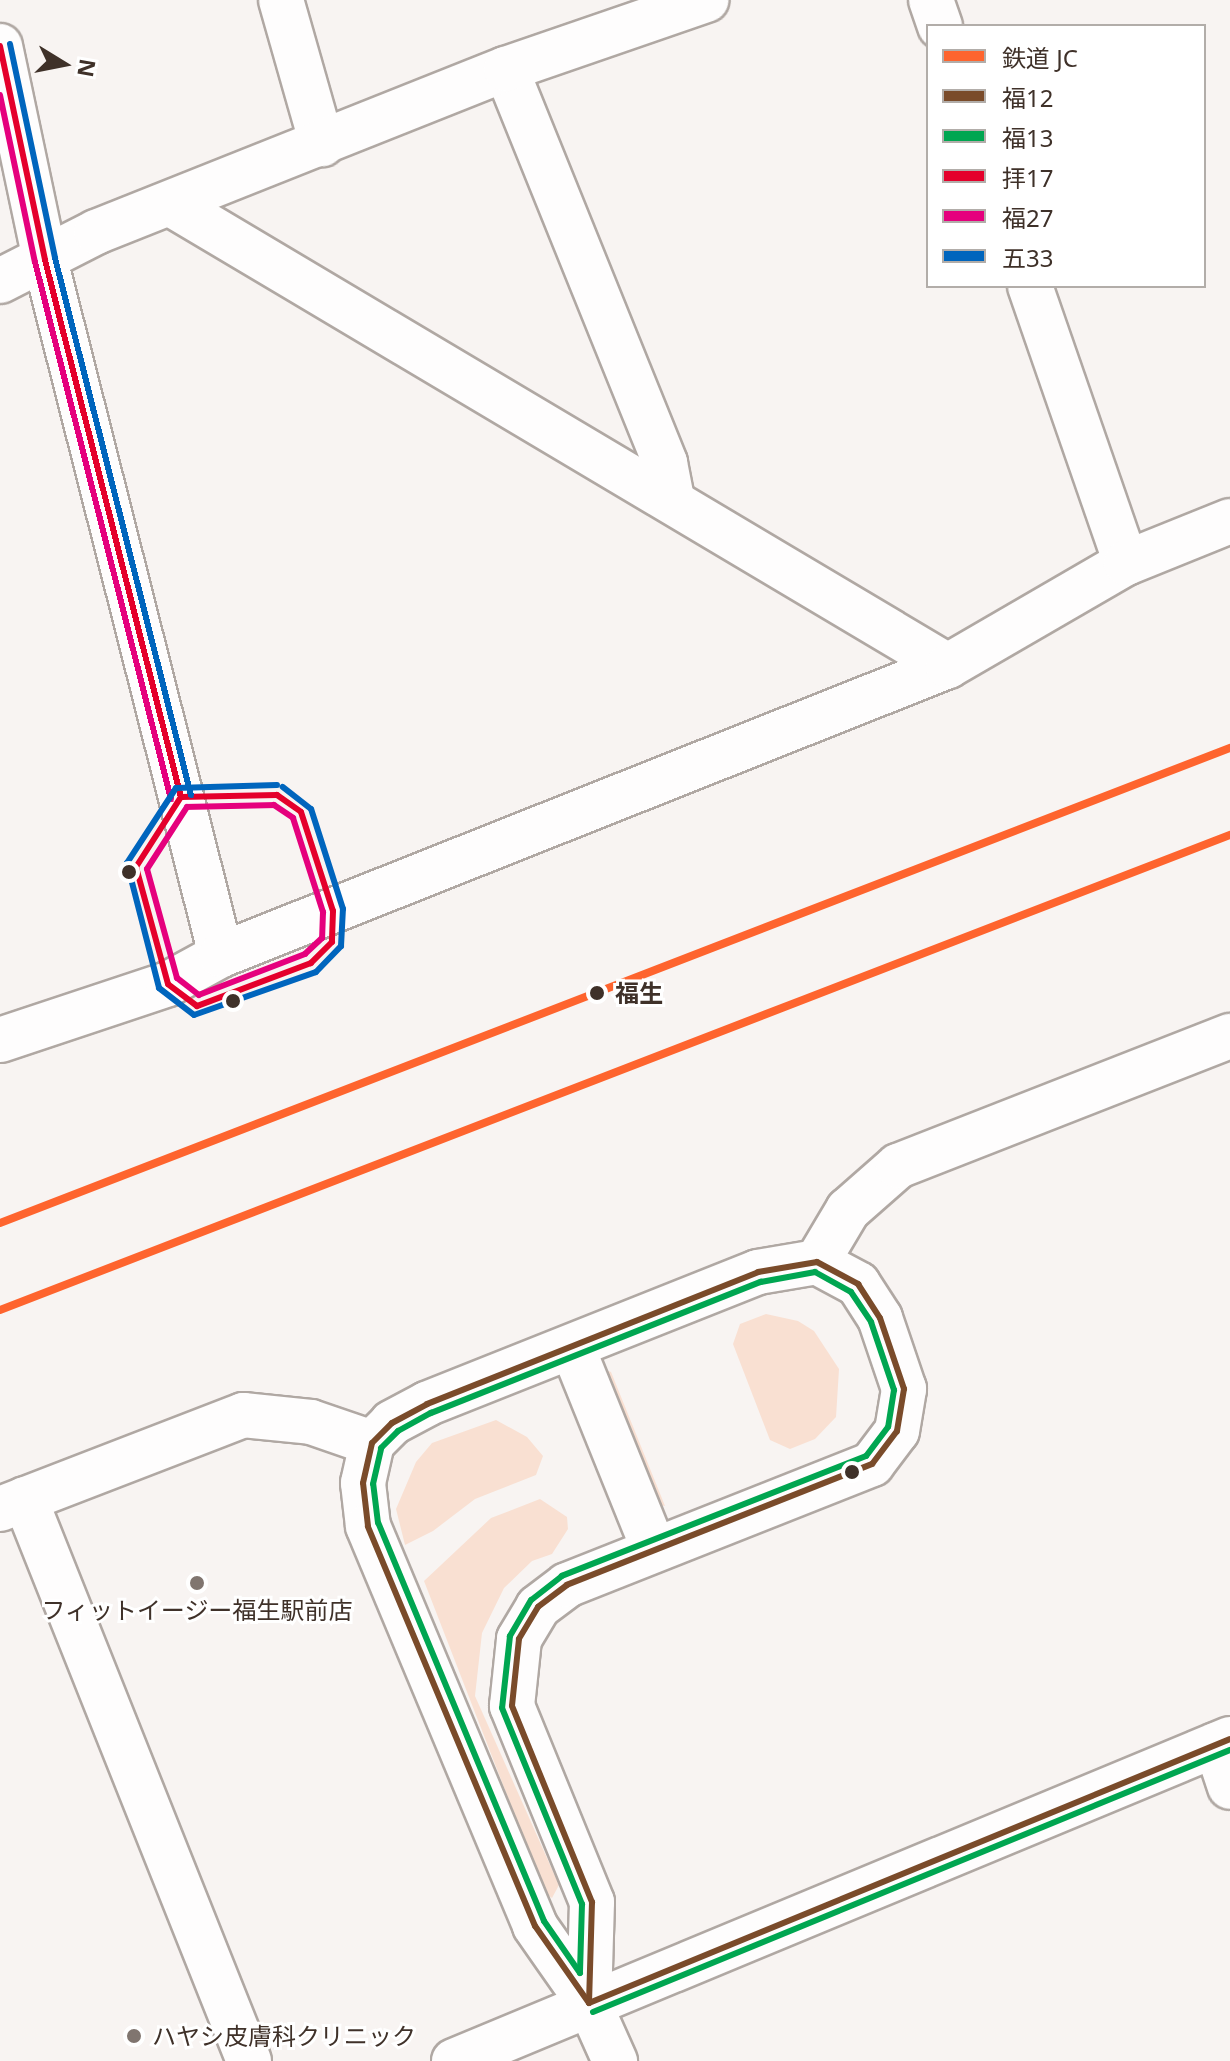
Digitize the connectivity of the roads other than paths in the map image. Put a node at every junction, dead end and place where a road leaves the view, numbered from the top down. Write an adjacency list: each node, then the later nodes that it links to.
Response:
1 (281, 0): 7 (street)
2 (706, 0): 6 (street)
3 (931, 0): 4 (street)
4 (939, 24)
5 (0, 46): 9 (street)
6 (506, 69): 7 (street); 12 (street)
7 (322, 144): 8 (street)
8 (171, 204): 9 (street); 12 (street)
9 (45, 260): 10 (street); 16 (street)
10 (0, 281)
11 (1031, 288): 14 (street)
12 (672, 500): 15 (street)
13 (1230, 521): 14 (street)
14 (1126, 563): 15 (street)
15 (948, 666): 16 (street)
16 (221, 955): 18 (street)
17 (1230, 1036): 19 (street)
18 (0, 1040)
19 (817, 1262): 20 (street); 23 (street)
20 (573, 1349): 21 (street); 23 (street)
21 (372, 1443): 22 (street); 26 (street)
22 (13, 1504): 27 (street)
23 (654, 1549): 26 (street)
24 (1223, 1742): 25 (street); 26 (street)
25 (1230, 1787)
26 (589, 2003): 28 (street); 29 (street)
27 (249, 2061)
28 (454, 2061)
29 (615, 2061)

